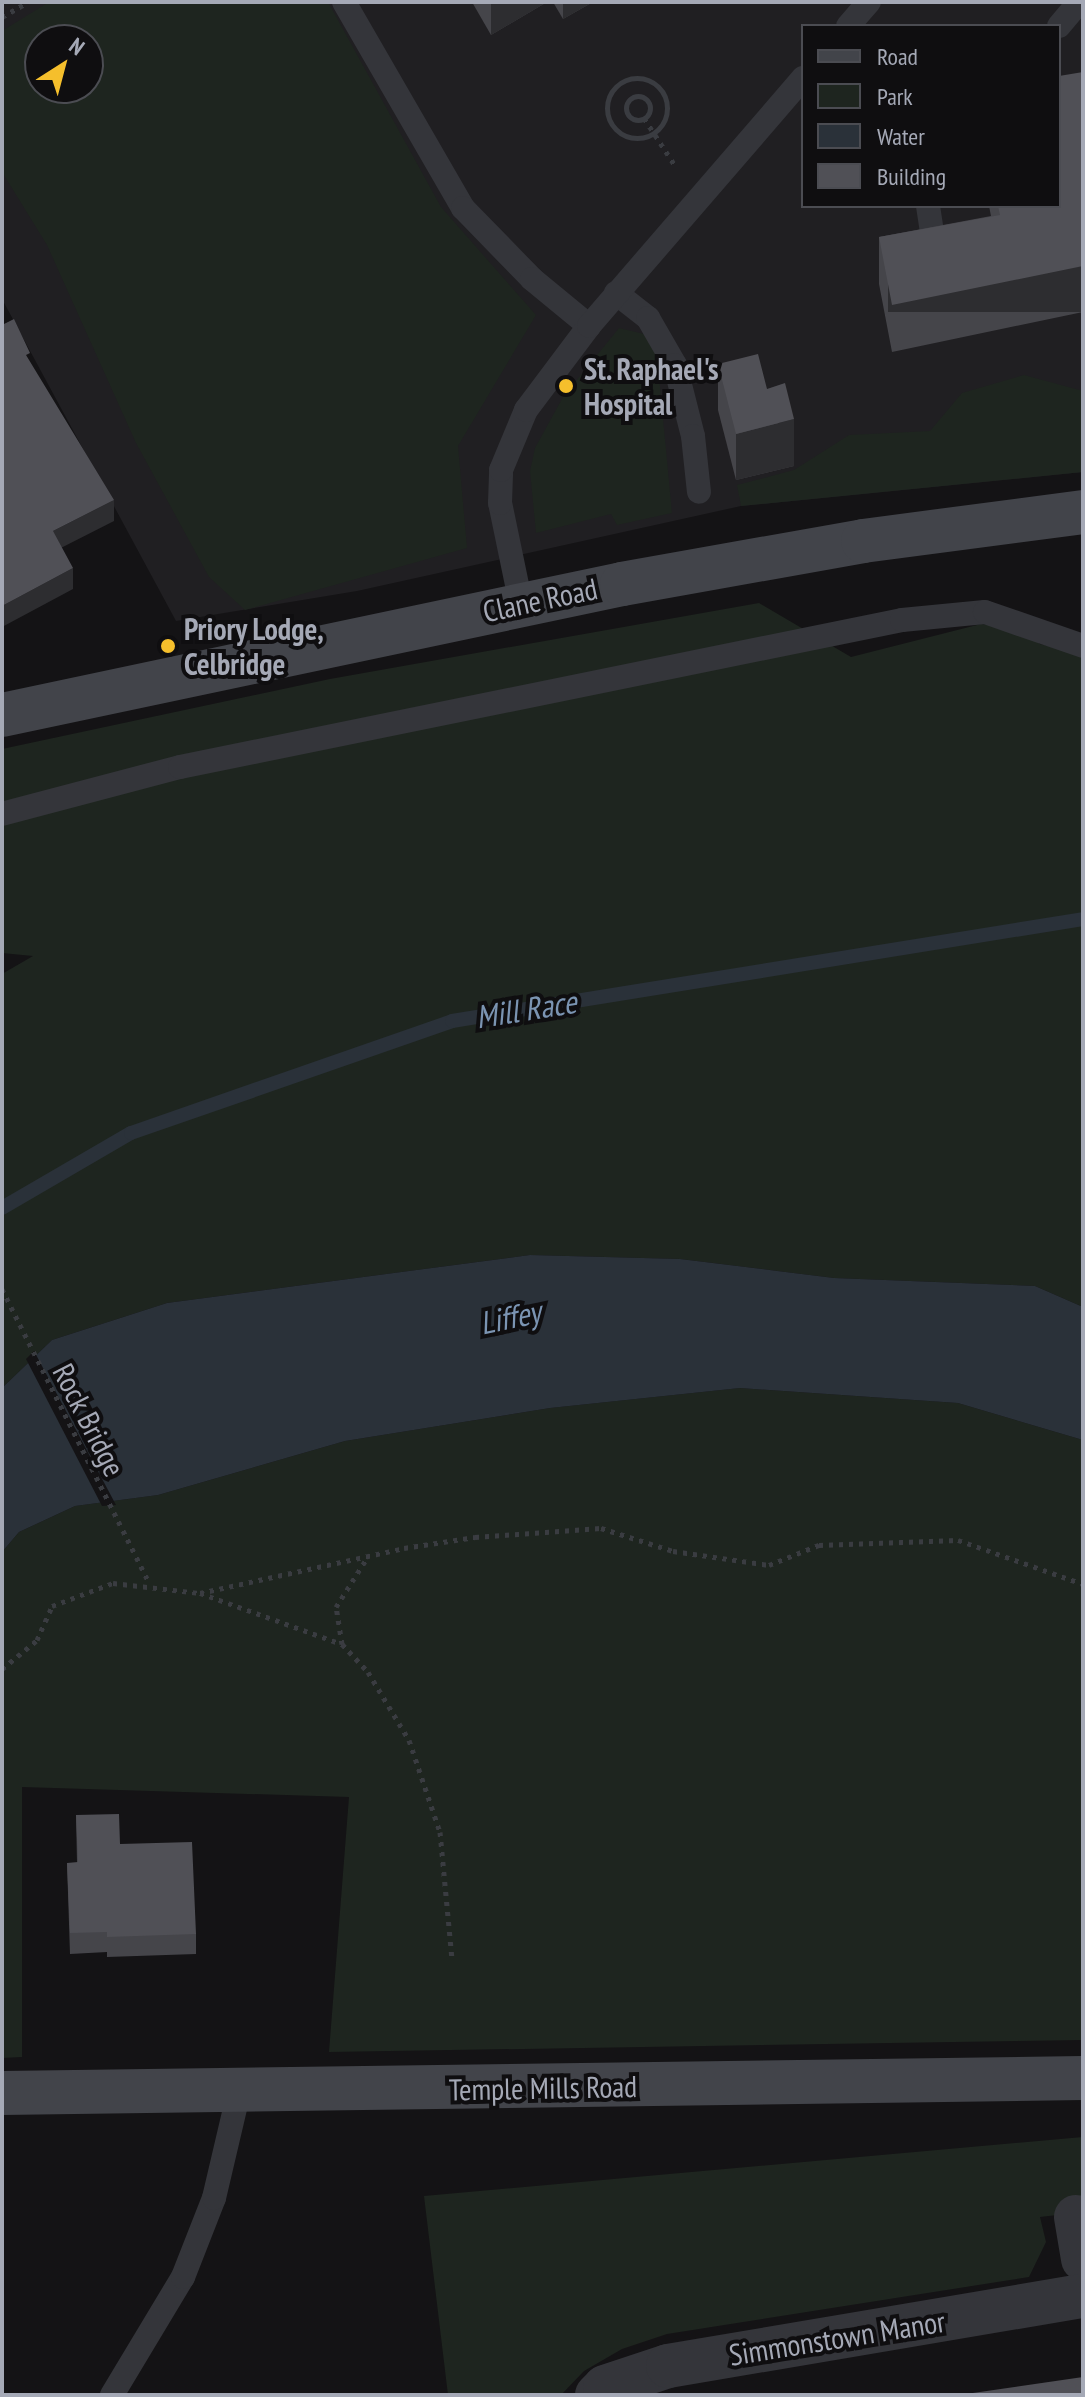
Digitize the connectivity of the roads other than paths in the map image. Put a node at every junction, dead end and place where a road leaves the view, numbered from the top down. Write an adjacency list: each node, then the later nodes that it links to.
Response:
1 (344, 2): 10 (lane)
2 (869, 2): 4 (lane)
3 (1079, 2): 5 (lane)
4 (850, 24)
5 (1061, 24)
6 (801, 80): 9 (lane)
7 (928, 208): 8 (lane)
8 (936, 258)
9 (616, 293): 10 (lane); 11 (lane)
10 (589, 326): 13 (lane)
11 (699, 492)
12 (1083, 512): 13 (main road, Clane Road)
13 (521, 604): 15 (main road, Clane Road)
14 (1083, 646): 16 (lane)
15 (2, 715)
16 (2, 814)
17 (1083, 2078): 18 (main road, Temple Mills Road)
18 (239, 2091): 19 (main road, Temple Mills Road); 23 (lane)
19 (2, 2093)
20 (1076, 2217): 21 (street)
21 (1083, 2259)
22 (1083, 2296): 24 (street, Simmonstown Manor)
23 (112, 2395)
24 (597, 2395)

